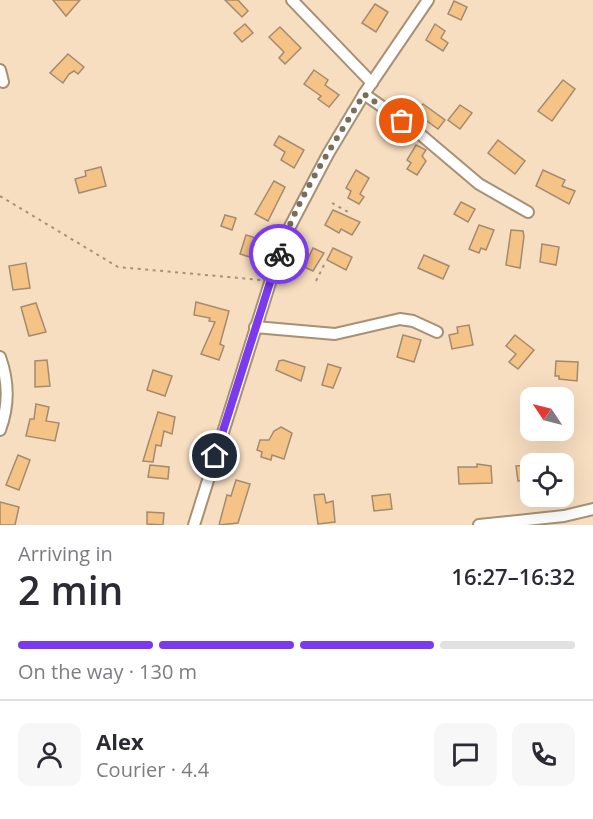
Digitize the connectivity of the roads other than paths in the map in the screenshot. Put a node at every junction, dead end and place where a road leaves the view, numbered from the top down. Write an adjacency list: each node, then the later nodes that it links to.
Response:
1 (292, 0): 5 (street)
2 (428, 0): 5 (street)
3 (0, 70): 4 (street)
4 (3, 82)
5 (372, 83): 6 (street)
6 (364, 94): 7 (street); 8 (street)
7 (528, 212)
8 (255, 327): 9 (street); 13 (street)
9 (437, 332)
10 (0, 357): 11 (street)
11 (0, 430)
12 (593, 509): 14 (street)
13 (194, 525)
14 (479, 525)

